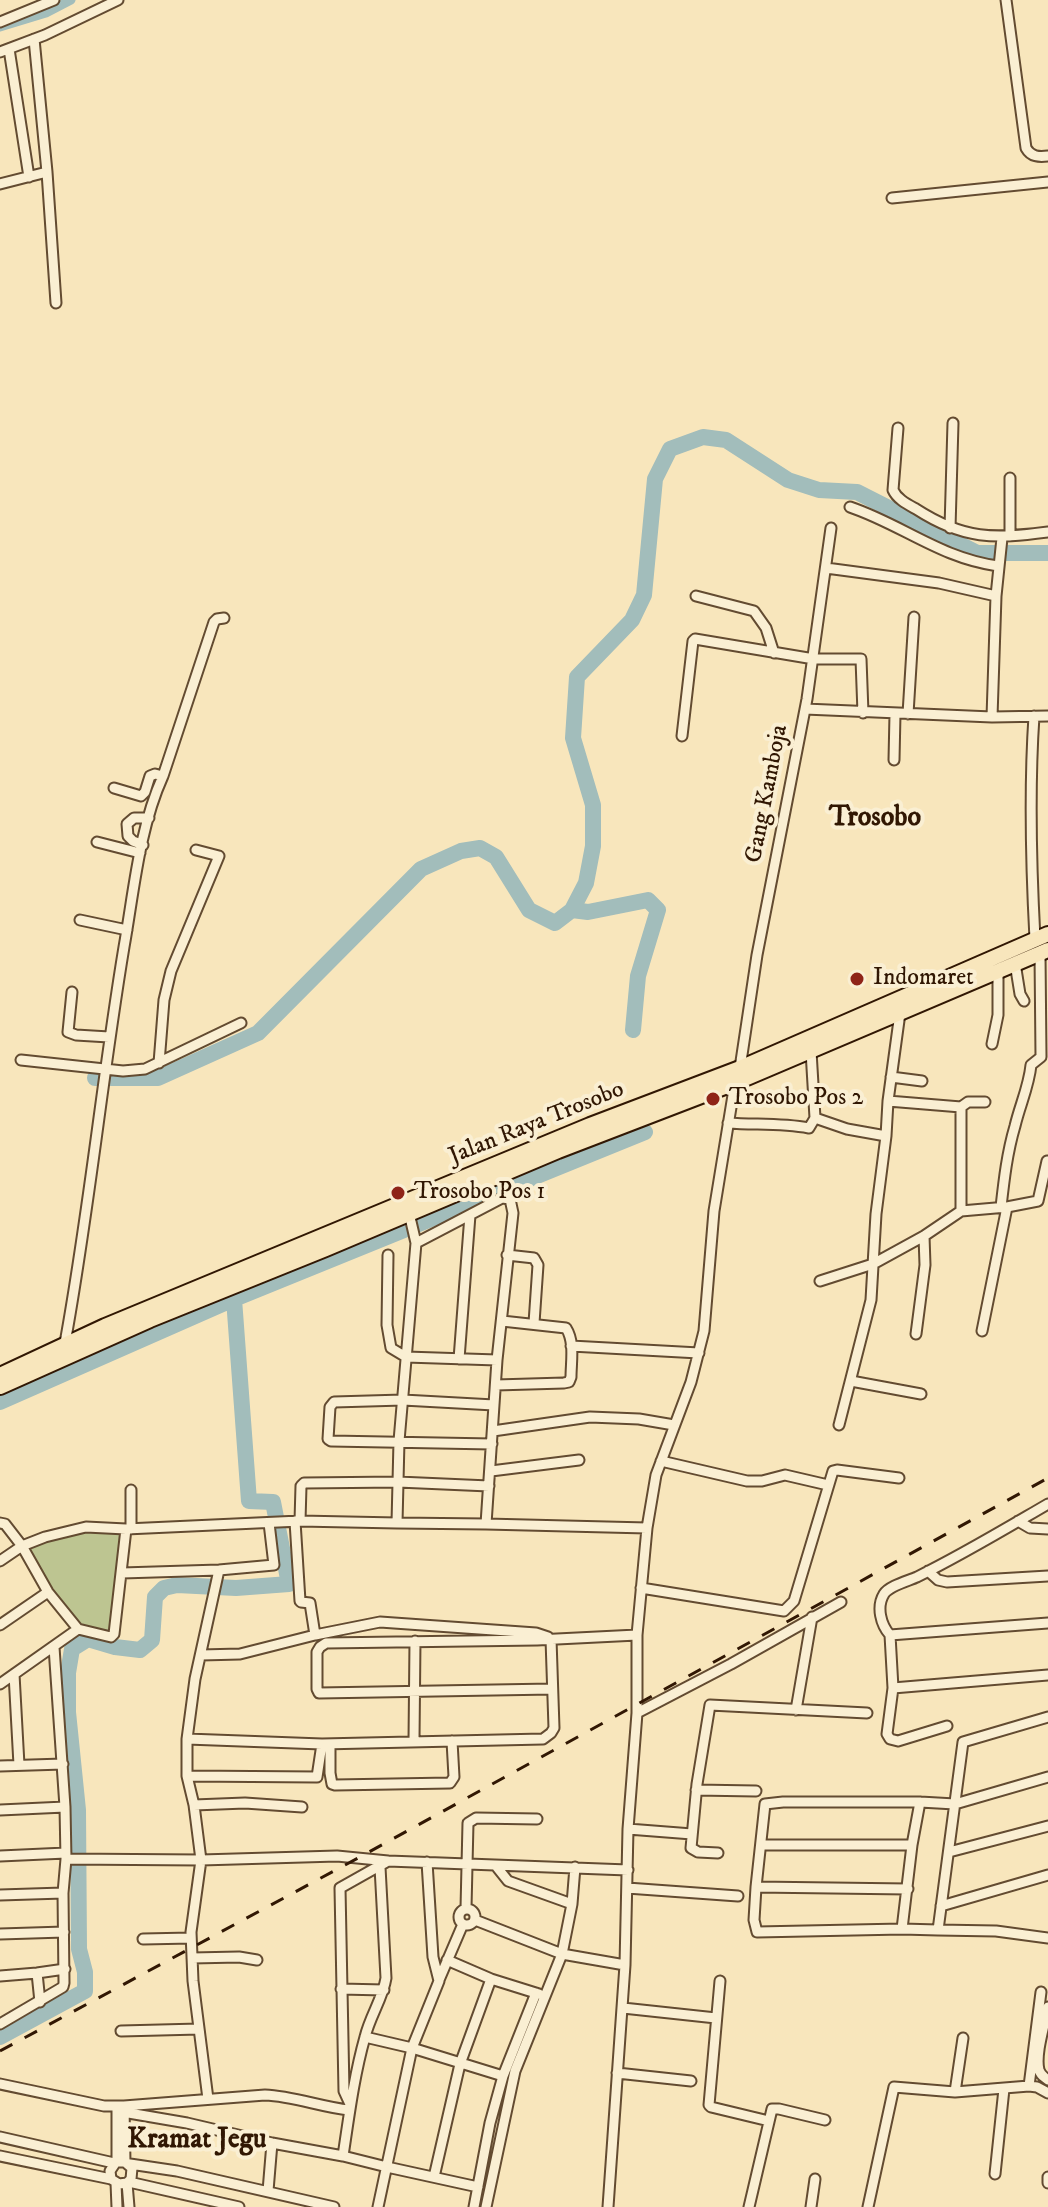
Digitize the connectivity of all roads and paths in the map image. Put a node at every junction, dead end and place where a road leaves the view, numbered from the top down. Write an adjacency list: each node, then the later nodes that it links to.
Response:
1 (54, 0): 4 (street)
2 (118, 0): 5 (street)
3 (1006, 0): 7 (street)
4 (0, 22)
5 (34, 39): 6 (street); 8 (street)
6 (4, 50): 9 (street)
7 (1048, 156)
8 (47, 172): 9 (street); 13 (street)
9 (29, 177): 11 (street)
10 (1048, 182): 12 (street)
11 (0, 184)
12 (892, 198)
13 (56, 303)
14 (953, 423): 19 (street)
15 (898, 428): 19 (street)
16 (1010, 478): 21 (street)
17 (850, 507): 22 (street)
18 (831, 528): 23 (street, Gang Kamboja)
19 (950, 528): 21 (street)
20 (1048, 532): 21 (street)
21 (1004, 539): 22 (street)
22 (999, 564): 25 (street)
23 (826, 568): 25 (street); 29 (street, Gang Kamboja)
24 (696, 596): 28 (street)
25 (996, 596): 36 (street)
26 (914, 617): 33 (street)
27 (224, 618): 39 (street)
28 (774, 653): 29 (street); 37 (street)
29 (814, 659): 30 (street, Gang Kamboja); 31 (street)
30 (805, 709): 31 (street); 59 (street, Gang Kamboja)
31 (863, 713): 32 (street)
32 (895, 714): 33 (street); 38 (street)
33 (908, 714): 36 (street)
34 (1034, 716): 35 (street); 36 (street); 47 (street)
35 (1048, 716)
36 (992, 717)
37 (682, 736)
38 (894, 760)
39 (163, 776): 40 (street); 41 (street)
40 (114, 788)
41 (149, 818): 43 (street); 43 (street)
42 (97, 842): 43 (street)
43 (142, 849): 46 (street)
44 (196, 850): 58 (street)
45 (80, 920): 46 (street)
46 (127, 930): 54 (street)
47 (1043, 944): 48 (highway, Jalan Raya Trosobo); 59 (highway, Jalan Raya Trosobo); 72 (street)
48 (1015, 963): 49 (highway, Jalan Raya Trosobo); 51 (street)
49 (998, 972): 52 (highway, Jalan Raya Trosobo); 55 (street)
50 (72, 992): 54 (street)
51 (1024, 1001)
52 (900, 1013): 56 (highway, Jalan Raya Trosobo); 61 (street)
53 (241, 1023): 58 (street)
54 (109, 1037): 60 (street)
55 (992, 1044)
56 (811, 1051): 63 (highway, Jalan Raya Trosobo); 68 (street)
57 (21, 1060): 60 (street)
58 (159, 1063): 60 (street)
59 (740, 1068): 67 (highway, Jalan Raya Trosobo)
60 (105, 1071): 86 (street)
61 (891, 1077): 62 (street); 64 (street)
62 (922, 1081)
63 (735, 1083): 67 (highway, Jalan Raya Trosobo); 69 (street)
64 (888, 1101): 66 (street); 70 (street)
65 (985, 1102): 66 (street)
66 (961, 1107): 73 (street)
67 (642, 1112): 74 (highway, Jalan Raya Trosobo); 86 (highway, Jalan Raya Trosobo)
68 (815, 1118): 69 (street); 70 (street)
69 (728, 1123): 88 (street)
70 (886, 1136): 80 (street)
71 (1047, 1161): 72 (street)
72 (1004, 1207): 73 (street); 84 (street)
73 (961, 1211): 76 (street)
74 (410, 1215): 77 (street); 95 (highway, Jalan Raya Trosobo)
75 (470, 1215): 77 (street); 79 (street); 90 (street)
76 (924, 1236): 80 (street); 85 (street)
77 (416, 1243): 89 (street)
78 (388, 1255): 89 (street)
79 (507, 1255): 82 (street); 83 (street)
80 (873, 1264): 81 (street); 93 (street)
81 (820, 1281)
82 (502, 1321): 83 (street); 91 (street)
83 (534, 1323): 87 (street)
84 (982, 1331)
85 (916, 1334)
86 (65, 1343): 92 (highway, Jalan Raya Trosobo)
87 (571, 1346): 88 (street); 94 (street)
88 (699, 1353): 99 (street)
89 (406, 1357): 90 (street); 97 (street)
90 (459, 1359): 91 (street)
91 (497, 1360): 94 (street)
92 (0, 1375)
93 (851, 1381): 96 (street); 100 (street)
94 (496, 1385): 98 (street)
95 (0, 1387)
96 (921, 1394)
97 (403, 1400): 98 (street); 102 (street); 102 (street)
98 (494, 1405): 101 (street)
99 (674, 1425): 101 (street); 105 (street)
100 (839, 1425)
101 (493, 1431): 103 (street)
102 (399, 1441): 103 (street); 108 (street)
103 (492, 1444): 106 (street)
104 (579, 1460): 106 (street)
105 (661, 1461): 109 (street); 119 (street)
106 (491, 1471): 110 (street)
107 (899, 1478): 109 (street)
108 (398, 1482): 110 (street); 113 (street); 117 (street)
109 (828, 1485): 128 (street)
110 (489, 1486): 118 (street)
111 (131, 1490): 120 (street)
112 (1048, 1504): 114 (street)
113 (298, 1521): 115 (street); 117 (street); 135 (street)
114 (1018, 1521): 121 (street); 124 (street)
115 (275, 1522): 120 (street); 125 (street)
116 (0, 1523): 122 (street)
117 (397, 1523): 118 (street)
118 (486, 1524): 119 (street)
119 (647, 1528): 128 (street)
120 (128, 1529): 122 (street); 126 (street)
121 (1048, 1529)
122 (22, 1546): 123 (street); 129 (street)
123 (0, 1561)
124 (928, 1571): 127 (street); 137 (street)
125 (218, 1572): 126 (street); 141 (street)
126 (122, 1573): 134 (street)
127 (1048, 1576)
128 (641, 1588): 136 (street)
129 (48, 1592): 133 (street); 134 (street)
130 (841, 1602): 131 (street)
131 (812, 1617): 148 (street); 149 (street)
132 (1048, 1623): 137 (street)
133 (0, 1625)
134 (78, 1629): 140 (street)
135 (315, 1635): 138 (street); 141 (street)
136 (637, 1635): 138 (street); 149 (street)
137 (890, 1635): 145 (street)
138 (551, 1639): 139 (street); 146 (street)
139 (415, 1641): 147 (street); 147 (street)
140 (54, 1647): 142 (street); 157 (street)
141 (201, 1655): 153 (street)
142 (14, 1674): 144 (street); 158 (street)
143 (1048, 1675): 145 (street)
144 (0, 1684)
145 (893, 1688): 152 (street)
146 (552, 1689): 147 (street); 155 (street)
147 (415, 1692): 154 (street)
148 (796, 1710): 150 (street); 162 (street)
149 (637, 1713): 172 (street)
150 (867, 1713)
151 (1048, 1717): 165 (street)
152 (947, 1726)
153 (187, 1739): 156 (street); 160 (street)
154 (414, 1740): 155 (street); 156 (street)
155 (452, 1741): 156 (street)
156 (326, 1744): 160 (street)
157 (63, 1764): 158 (street); 167 (street)
158 (19, 1765): 159 (street)
159 (0, 1766)
160 (187, 1776): 166 (street)
161 (1048, 1777): 165 (street)
162 (696, 1790): 163 (street); 173 (street)
163 (756, 1791)
164 (920, 1802): 165 (street); 174 (street); 175 (street)
165 (955, 1804): 176 (street)
166 (194, 1805): 168 (street); 180 (street)
167 (65, 1807): 169 (street); 179 (street)
168 (302, 1807)
169 (0, 1810)
170 (537, 1819): 183 (street)
171 (1048, 1826): 176 (street)
172 (628, 1829): 173 (street); 186 (street)
173 (692, 1834): 177 (street)
174 (762, 1845): 175 (street); 188 (street)
175 (912, 1845): 190 (street)
176 (949, 1852): 195 (street)
177 (718, 1853)
178 (0, 1856): 179 (street)
179 (71, 1858): 180 (street); 191 (street)
180 (201, 1860): 182 (street); 203 (street)
181 (427, 1862): 182 (street); 183 (street); 215 (street)
182 (384, 1864): 217 (street); 218 (street)
183 (467, 1864): 184 (street); 196 (street)
184 (496, 1866): 185 (street); 194 (street)
185 (575, 1867): 186 (street); 194 (street)
186 (628, 1870): 189 (street)
187 (1048, 1875): 195 (street)
188 (756, 1887): 190 (street); 199 (street)
189 (627, 1888): 193 (street); 210 (street)
190 (908, 1889): 199 (street)
191 (63, 1893): 192 (street); 201 (street)
192 (0, 1895)
193 (738, 1896)
194 (572, 1904): 206 (street)
195 (941, 1906): 200 (street)
196 (466, 1908): 197 (street); 198 (street)
197 (475, 1920): 198 (street); 206 (street)
198 (463, 1924): 209 (street)
199 (902, 1929): 200 (street)
200 (938, 1930): 204 (street)
201 (64, 1932): 202 (street); 211 (street)
202 (0, 1934)
203 (191, 1938): 205 (street); 207 (street)
204 (1048, 1938)
205 (143, 1939)
206 (562, 1954): 210 (street); 221 (street)
207 (192, 1958): 208 (street); 228 (street)
208 (257, 1960)
209 (447, 1960): 214 (street); 215 (street)
210 (625, 1965): 224 (street)
211 (65, 1969): 212 (street); 222 (street)
212 (37, 1973): 213 (street); 222 (street)
213 (0, 1976)
214 (491, 1979): 220 (street); 234 (street)
215 (439, 1981): 233 (street)
216 (720, 1981): 226 (street)
217 (341, 1989): 218 (street); 245 (street)
218 (384, 1990): 230 (street)
219 (1041, 1992): 240 (street)
220 (536, 1993): 221 (street); 236 (street)
221 (546, 1997): 268 (street)
222 (40, 2002): 227 (street)
223 (1048, 2007): 232 (street)
224 (623, 2008): 226 (street); 235 (street)
225 (0, 2016): 227 (street)
226 (716, 2018): 248 (street)
227 (0, 2023)
228 (199, 2029): 229 (street); 244 (street)
229 (121, 2031)
230 (365, 2037): 233 (street); 245 (street)
231 (963, 2038): 242 (street)
232 (1045, 2039): 237 (street)
233 (412, 2048): 234 (street); 254 (street)
234 (460, 2064): 236 (street); 256 (street)
235 (617, 2073): 238 (street); 269 (street)
236 (503, 2076): 260 (street)
237 (1048, 2080)
238 (691, 2081)
239 (0, 2084): 246 (street)
240 (1029, 2086): 241 (street); 243 (street)
241 (1004, 2089): 242 (street); 255 (street)
242 (955, 2092): 272 (street)
243 (1048, 2093)
244 (208, 2099): 245 (street); 246 (street)
245 (349, 2107): 252 (street)
246 (121, 2109): 250 (street); 253 (street)
247 (825, 2120): 248 (street)
248 (769, 2121): 270 (street)
249 (0, 2137): 253 (street)
250 (272, 2143): 252 (street); 261 (street)
251 (0, 2156): 258 (street)
252 (343, 2156): 254 (street)
253 (121, 2163): 258 (street); 259 (street); 261 (street)
254 (387, 2167): 256 (street); 266 (street)
255 (995, 2174)
256 (434, 2177): 260 (street)
257 (815, 2179): 271 (street)
258 (114, 2181): 259 (street); 262 (street)
259 (128, 2182): 263 (street); 264 (street)
260 (478, 2187): 267 (street)
261 (268, 2191): 265 (street)
262 (117, 2207)
263 (129, 2207)
264 (239, 2207)
265 (334, 2207)
266 (378, 2207)
267 (474, 2207)
268 (486, 2207)
269 (608, 2207)
270 (749, 2207)
271 (811, 2207)
272 (868, 2207)

